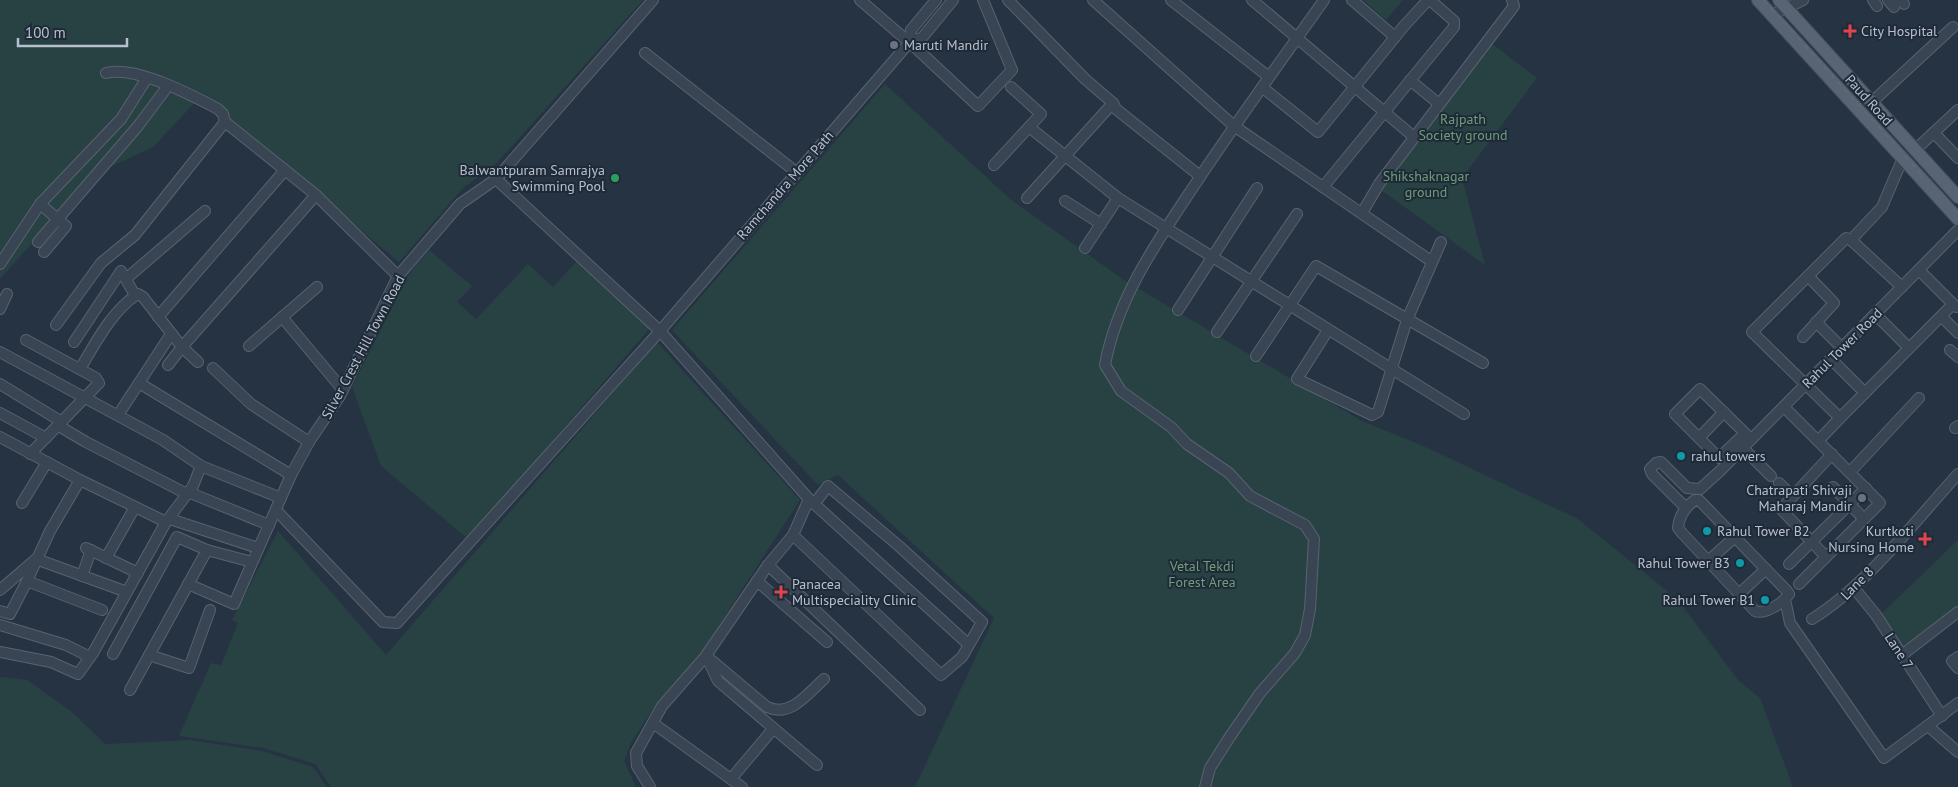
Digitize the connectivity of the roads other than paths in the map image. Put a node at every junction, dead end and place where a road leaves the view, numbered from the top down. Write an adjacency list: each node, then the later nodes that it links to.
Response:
1 (653, 0): 49 (street, Silver Crest Hill Town Road)
2 (860, 0): 21 (street)
3 (936, 0): 21 (street, Ramchandra More Path)
4 (953, 0): 21 (street, Ramchandra More Path)
5 (983, 0): 21 (street)
6 (1008, 0): 32 (street)
7 (1093, 0): 37 (street)
8 (1171, 0): 24 (street)
9 (1252, 0): 20 (street)
10 (1324, 0): 20 (street)
11 (1352, 0): 19 (street)
12 (1429, 0): 19 (street); 26 (street)
13 (1512, 0): 33 (street)
14 (1758, 0): 17 (main road, Paud Road)
15 (1803, 0): 16 (street)
16 (1783, 4): 17 (street); 31 (main road, Paud Road)
17 (1772, 15): 44 (main road, Paud Road)
18 (1954, 27): 31 (street)
19 (1395, 37): 29 (street)
20 (1297, 38): 24 (street); 29 (street)
21 (910, 41): 47 (street, Ramchandra More Path)
22 (646, 53): 47 (street)
23 (106, 73): 25 (street)
24 (1269, 77): 28 (street)
25 (147, 78): 27 (street); 57 (street)
26 (1410, 80): 33 (street); 35 (street)
27 (168, 86): 36 (street); 61 (street)
28 (1262, 87): 29 (street); 37 (street)
29 (1354, 87): 35 (street)
30 (1011, 88): 38 (street)
31 (1872, 102): 41 (main road, Paud Road)
32 (1113, 103): 42 (street); 48 (street)
33 (1439, 104): 40 (street)
34 (1958, 110): 39 (street)
35 (1383, 113): 40 (street); 50 (street)
36 (225, 122): 46 (street); 92 (street)
37 (1234, 126): 48 (street); 50 (street)
38 (1029, 127): 42 (street); 45 (street)
39 (1934, 132): 41 (street); 43 (street)
40 (1414, 137): 59 (street)
41 (1915, 150): 53 (main road, Paud Road)
42 (1064, 157): 54 (street); 55 (street)
43 (1958, 158)
44 (1902, 160): 62 (main road, Paud Road); 66 (street)
45 (994, 166)
46 (285, 170): 52 (street); 87 (street)
47 (796, 172): 94 (street, Ramchandra More Path)
48 (1200, 176): 64 (street)
49 (496, 179): 75 (street, Silver Crest Hill Town Road); 94 (street)
50 (1323, 187): 59 (street)
51 (1257, 188): 71 (street)
52 (316, 195): 75 (street); 102 (street)
53 (1958, 197)
54 (1027, 198)
55 (1118, 198): 63 (street); 64 (street)
56 (1066, 201): 63 (street)
57 (40, 204): 61 (street); 73 (street)
58 (205, 211): 77 (street)
59 (1362, 213): 72 (street)
60 (1297, 214): 78 (street)
61 (57, 218): 67 (street); 70 (street)
62 (1958, 219)
63 (1101, 224): 69 (street)
64 (1166, 229): 71 (street); 212 (street)
65 (1958, 230): 74 (street, Rahul Tower Road)
66 (1851, 240): 76 (street); 80 (street)
67 (38, 242)
68 (1441, 242): 72 (street)
69 (1085, 248)
70 (44, 252)
71 (1211, 257): 78 (street); 85 (street)
72 (1431, 261): 90 (street)
73 (0, 264)
74 (1919, 270): 80 (street, Rahul Tower Road); 104 (street)
75 (398, 276): 117 (street, Silver Crest Hill Town Road)
76 (1808, 276): 91 (street); 116 (street)
77 (126, 278): 82 (street); 100 (street)
78 (1250, 282): 83 (street); 95 (street)
79 (317, 287): 88 (street)
80 (1902, 287): 86 (street, Rahul Tower Road)
81 (7, 294): 84 (street)
82 (135, 295): 87 (street); 112 (street)
83 (1289, 306): 90 (street); 93 (street); 106 (street)
84 (0, 309)
85 (1178, 310)
86 (1875, 314): 103 (street, Rahul Tower Road); 104 (street)
87 (158, 317): 97 (street)
88 (282, 317): 101 (street); 117 (street)
89 (1944, 319): 96 (street)
90 (1407, 320): 109 (street); 113 (street)
91 (1816, 322): 98 (street); 103 (street)
92 (56, 325)
93 (1328, 330): 113 (street); 113 (street)
94 (660, 331): 150 (street); 155 (street, Ramchandra More Path)
95 (1217, 332)
96 (1958, 333)
97 (171, 334): 102 (street); 114 (street)
98 (1803, 338)
99 (26, 340): 112 (street)
100 (74, 342)
101 (249, 346)
102 (182, 347): 108 (street); 110 (street)
103 (1842, 348): 107 (street, Rahul Tower Road)
104 (1909, 348): 118 (street)
105 (0, 352): 119 (street)
106 (1256, 356)
107 (1831, 359): 116 (street, Rahul Tower Road); 118 (street)
108 (198, 362)
109 (1482, 363)
110 (168, 365)
111 (213, 368): 133 (street)
112 (80, 369): 119 (street)
113 (1392, 370): 124 (street)
114 (139, 383): 125 (street); 141 (street)
115 (0, 384): 127 (street)
116 (1805, 385): 121 (street, Rahul Tower Road); 126 (street)
117 (343, 390): 133 (street, Silver Crest Hill Town Road)
118 (1865, 393): 126 (street)
119 (85, 398): 125 (street); 127 (street)
120 (1919, 398): 139 (street)
121 (1784, 406): 128 (street, Rahul Tower Road); 132 (street)
122 (1724, 412): 128 (street); 131 (street); 131 (street)
123 (0, 413): 130 (street)
124 (1464, 414)
125 (118, 415): 138 (street)
126 (1840, 418): 132 (street)
127 (60, 424): 130 (street); 147 (street)
128 (1748, 436): 131 (street); 134 (street, Rahul Tower Road)
129 (0, 437): 135 (street)
130 (46, 438): 135 (street)
131 (1699, 438)
132 (1818, 441): 136 (street)
133 (309, 442): 141 (street, Silver Crest Hill Town Road)
134 (1743, 448): 142 (street); 154 (street, Rahul Tower Road)
135 (30, 454): 137 (street)
136 (1832, 454): 139 (street); 148 (street)
137 (48, 462): 143 (street); 151 (street)
138 (201, 466): 147 (street); 149 (street)
139 (1850, 472): 146 (street)
140 (1958, 474): 178 (street, Lane 8)
141 (291, 475): 149 (street, Silver Crest Hill Town Road)
142 (1771, 476)
143 (80, 480): 153 (street); 166 (street)
144 (1779, 483): 148 (street)
145 (1833, 487): 152 (street)
146 (1866, 488): 152 (street); 156 (street)
147 (188, 493): 157 (street); 158 (street)
148 (1792, 496): 161 (street)
149 (281, 498): 155 (street, Silver Crest Hill Town Road)
150 (811, 501): 159 (street); 190 (street); 190 (street)
151 (22, 503)
152 (1850, 504): 156 (street); 161 (street)
153 (135, 507): 157 (street); 165 (street)
154 (1685, 508): 160 (street); 167 (street)
155 (276, 510): 158 (street, Silver Crest Hill Town Road)
156 (1864, 519): 164 (street)
157 (168, 520): 162 (street); 172 (street)
158 (269, 525): 162 (street, Silver Crest Hill Town Road)
159 (793, 535): 170 (street); 190 (street)
160 (1735, 537): 167 (street); 171 (street)
161 (1811, 541): 164 (street); 169 (street)
162 (258, 548): 168 (street, Silver Crest Hill Town Road)
163 (207, 550): 168 (street); 176 (street); 192 (street)
164 (1826, 557): 177 (street)
165 (106, 558): 172 (street); 173 (street)
166 (36, 559): 173 (street); 174 (street); 179 (street)
167 (1708, 561): 181 (street)
168 (252, 562): 176 (street, Silver Crest Hill Town Road)
169 (1789, 564)
170 (768, 565): 175 (street); 202 (street)
171 (1766, 569): 181 (street); 181 (street)
172 (138, 573): 180 (street)
173 (82, 576): 180 (street)
174 (27, 580): 183 (street); 185 (street)
175 (757, 581): 189 (street); 195 (street)
176 (188, 584): 193 (street)
177 (1799, 584)
178 (1854, 588): 187 (street, Lane 8); 194 (street, Lane 7)
179 (0, 590)
180 (127, 592): 196 (street)
181 (1739, 594)
182 (1786, 604): 205 (street)
183 (102, 610)
184 (210, 610): 193 (street)
185 (0, 611)
186 (1958, 612): 194 (street)
187 (1812, 619)
188 (0, 625): 196 (street)
189 (827, 642)
190 (968, 644)
191 (0, 652): 196 (street)
192 (113, 654)
193 (149, 655): 200 (street)
194 (1902, 655): 203 (street, Lane 7)
195 (706, 656): 199 (street); 204 (street); 206 (street)
196 (90, 657)
197 (1958, 657): 198 (street)
198 (1958, 668)
199 (824, 678)
200 (130, 690)
201 (1958, 703): 203 (street)
202 (920, 710)
203 (1942, 716): 205 (street)
204 (653, 723): 209 (street); 210 (street)
205 (1928, 726): 207 (street)
206 (773, 729): 208 (street); 209 (street)
207 (1958, 752)
208 (817, 765)
209 (730, 779): 211 (street)
210 (650, 787)
211 (742, 787)
212 (1206, 787)

